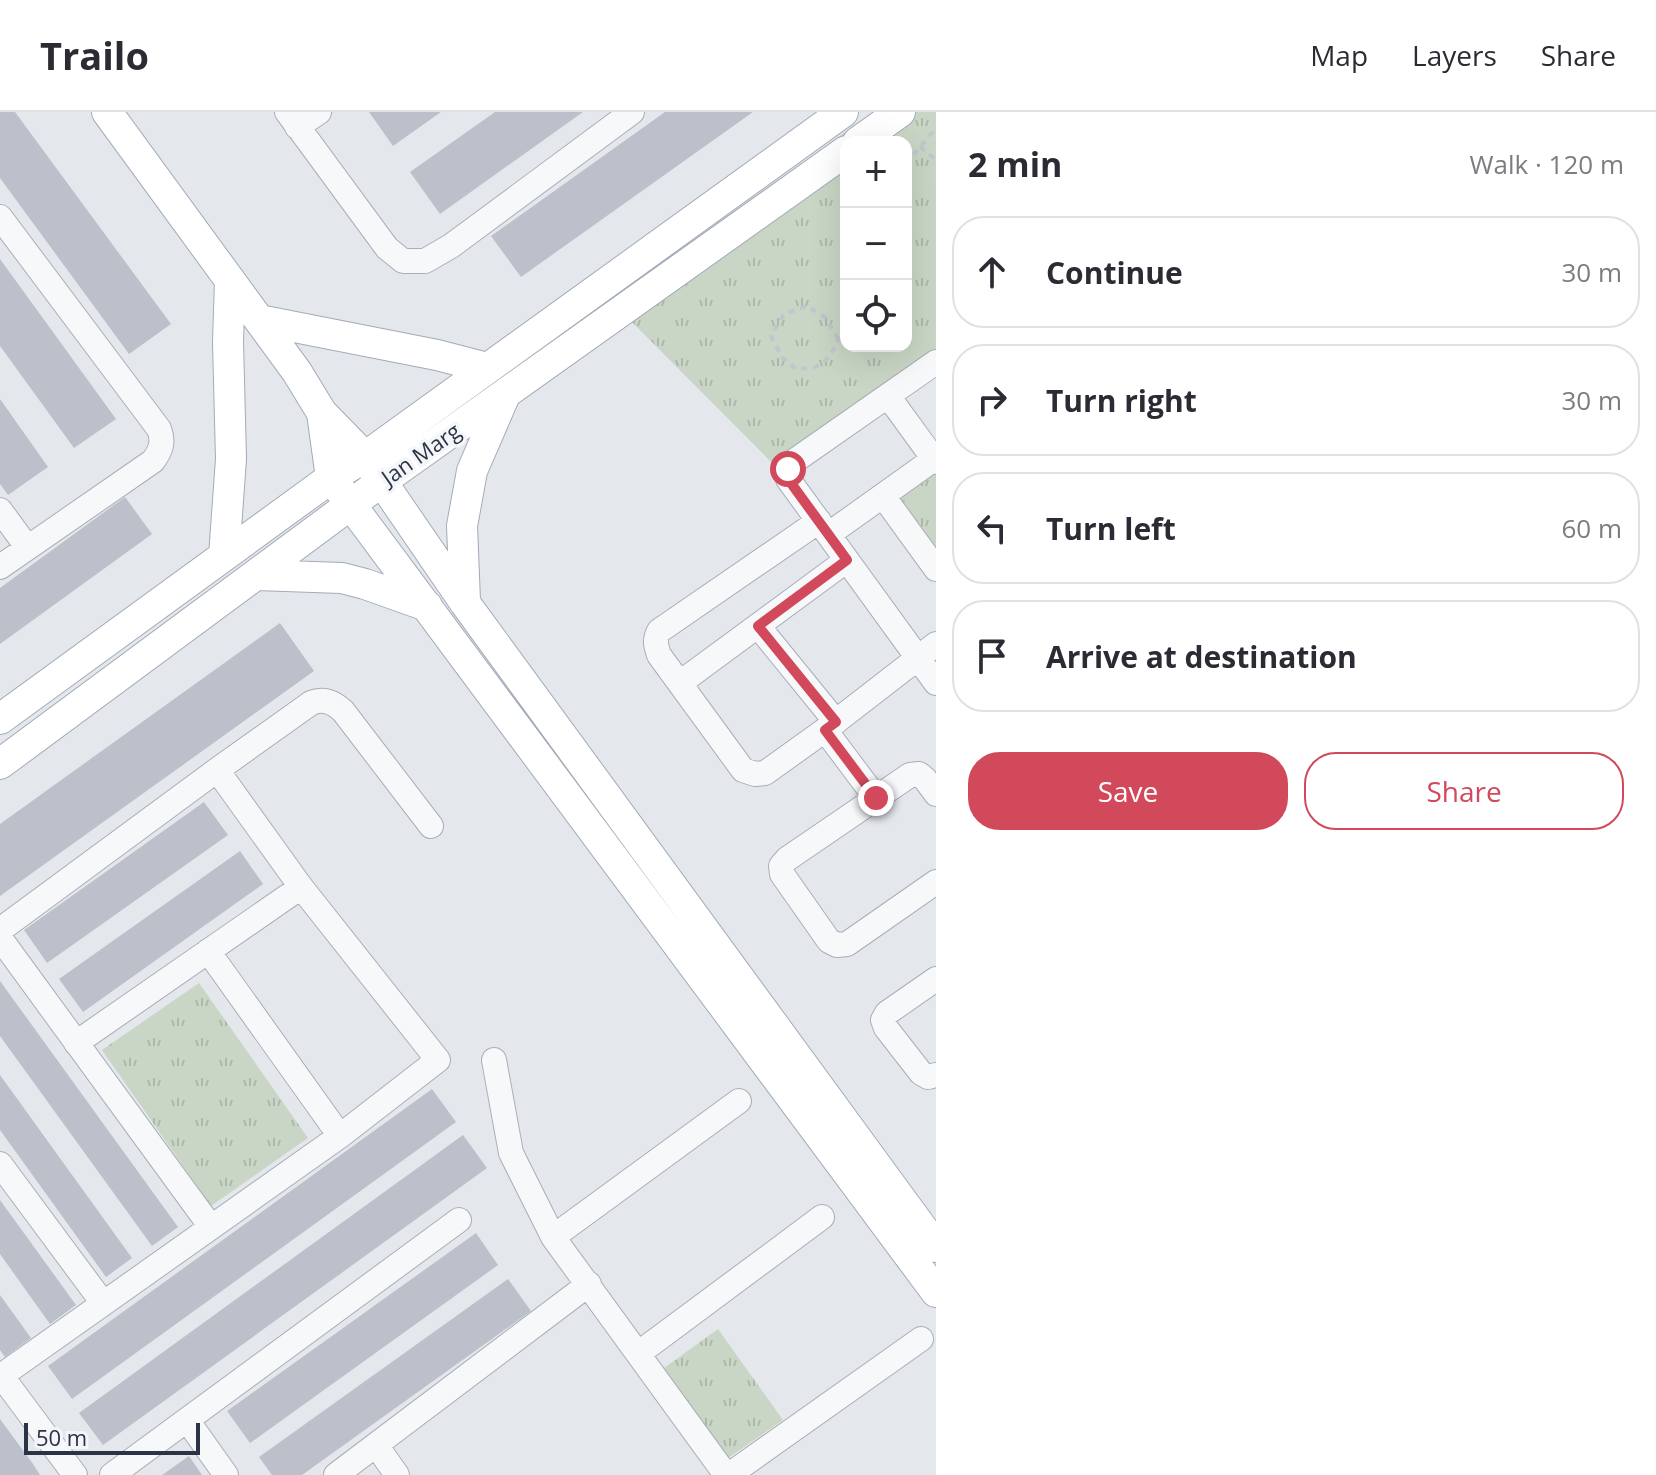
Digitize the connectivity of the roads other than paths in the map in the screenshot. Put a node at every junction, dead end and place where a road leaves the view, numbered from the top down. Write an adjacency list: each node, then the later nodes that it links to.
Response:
1 (107, 112): 10 (main road)
2 (319, 112): 6 (street)
3 (632, 112): 6 (street)
4 (843, 112): 13 (main road)
5 (900, 112): 7 (main road)
6 (292, 120)
7 (866, 136)
8 (840, 155): 14 (main road, Jan Marg)
9 (0, 217): 25 (street)
10 (230, 280): 11 (main road); 26 (main road)
11 (259, 320): 13 (main road); 16 (main road)
12 (936, 362): 15 (street)
13 (487, 368): 17 (main road)
14 (505, 394): 20 (main road, Jan Marg); 31 (main road)
15 (888, 396): 18 (street); 24 (street)
16 (322, 413): 17 (main road); 19 (main road)
17 (365, 457): 19 (main road); 20 (main road)
18 (935, 460): 21 (street)
19 (331, 478): 22 (main road); 26 (main road)
20 (381, 482): 22 (main road, Jan Marg); 31 (main road)
21 (883, 496): 24 (street); 28 (street)
22 (351, 505): 30 (main road, Jan Marg); 32 (main road)
23 (0, 510): 25 (street)
24 (824, 528): 27 (street); 35 (street)
25 (27, 547): 29 (street)
26 (224, 556): 37 (main road)
27 (847, 560): 33 (street); 34 (street)
28 (934, 563)
29 (0, 567)
30 (257, 575): 32 (main road); 39 (main road, Jan Marg)
31 (465, 603): 60 (main road)
32 (427, 606): 62 (main road)
33 (758, 626): 35 (street); 38 (street)
34 (927, 650): 36 (street); 38 (street)
35 (680, 683): 38 (street)
36 (936, 683)
37 (0, 719)
38 (830, 726): 42 (street)
39 (0, 764)
40 (217, 770): 43 (street); 45 (street); 46 (street)
41 (936, 794): 42 (street)
42 (876, 798): 44 (street)
43 (431, 826)
44 (936, 881)
45 (301, 887): 48 (street); 54 (street)
46 (0, 930)
47 (0, 938): 50 (street)
48 (208, 951): 50 (street); 54 (street)
49 (936, 979): 52 (street)
50 (76, 1043): 58 (street)
51 (494, 1060): 59 (street)
52 (936, 1075)
53 (739, 1101): 59 (street)
54 (340, 1136): 58 (street)
55 (0, 1164): 63 (street)
56 (822, 1217): 65 (street)
57 (459, 1220): 67 (street)
58 (211, 1227): 63 (street)
59 (553, 1237): 61 (street)
60 (936, 1247)
61 (589, 1284): 65 (street); 68 (street)
62 (936, 1292)
63 (103, 1303): 66 (street)
64 (921, 1339): 74 (street)
65 (639, 1353): 74 (street)
66 (1, 1375): 69 (street)
67 (187, 1420): 70 (street); 71 (street)
68 (376, 1445): 72 (street); 73 (street)
69 (75, 1475)
70 (112, 1475)
71 (226, 1475)
72 (336, 1475)
73 (397, 1475)
74 (728, 1475)

